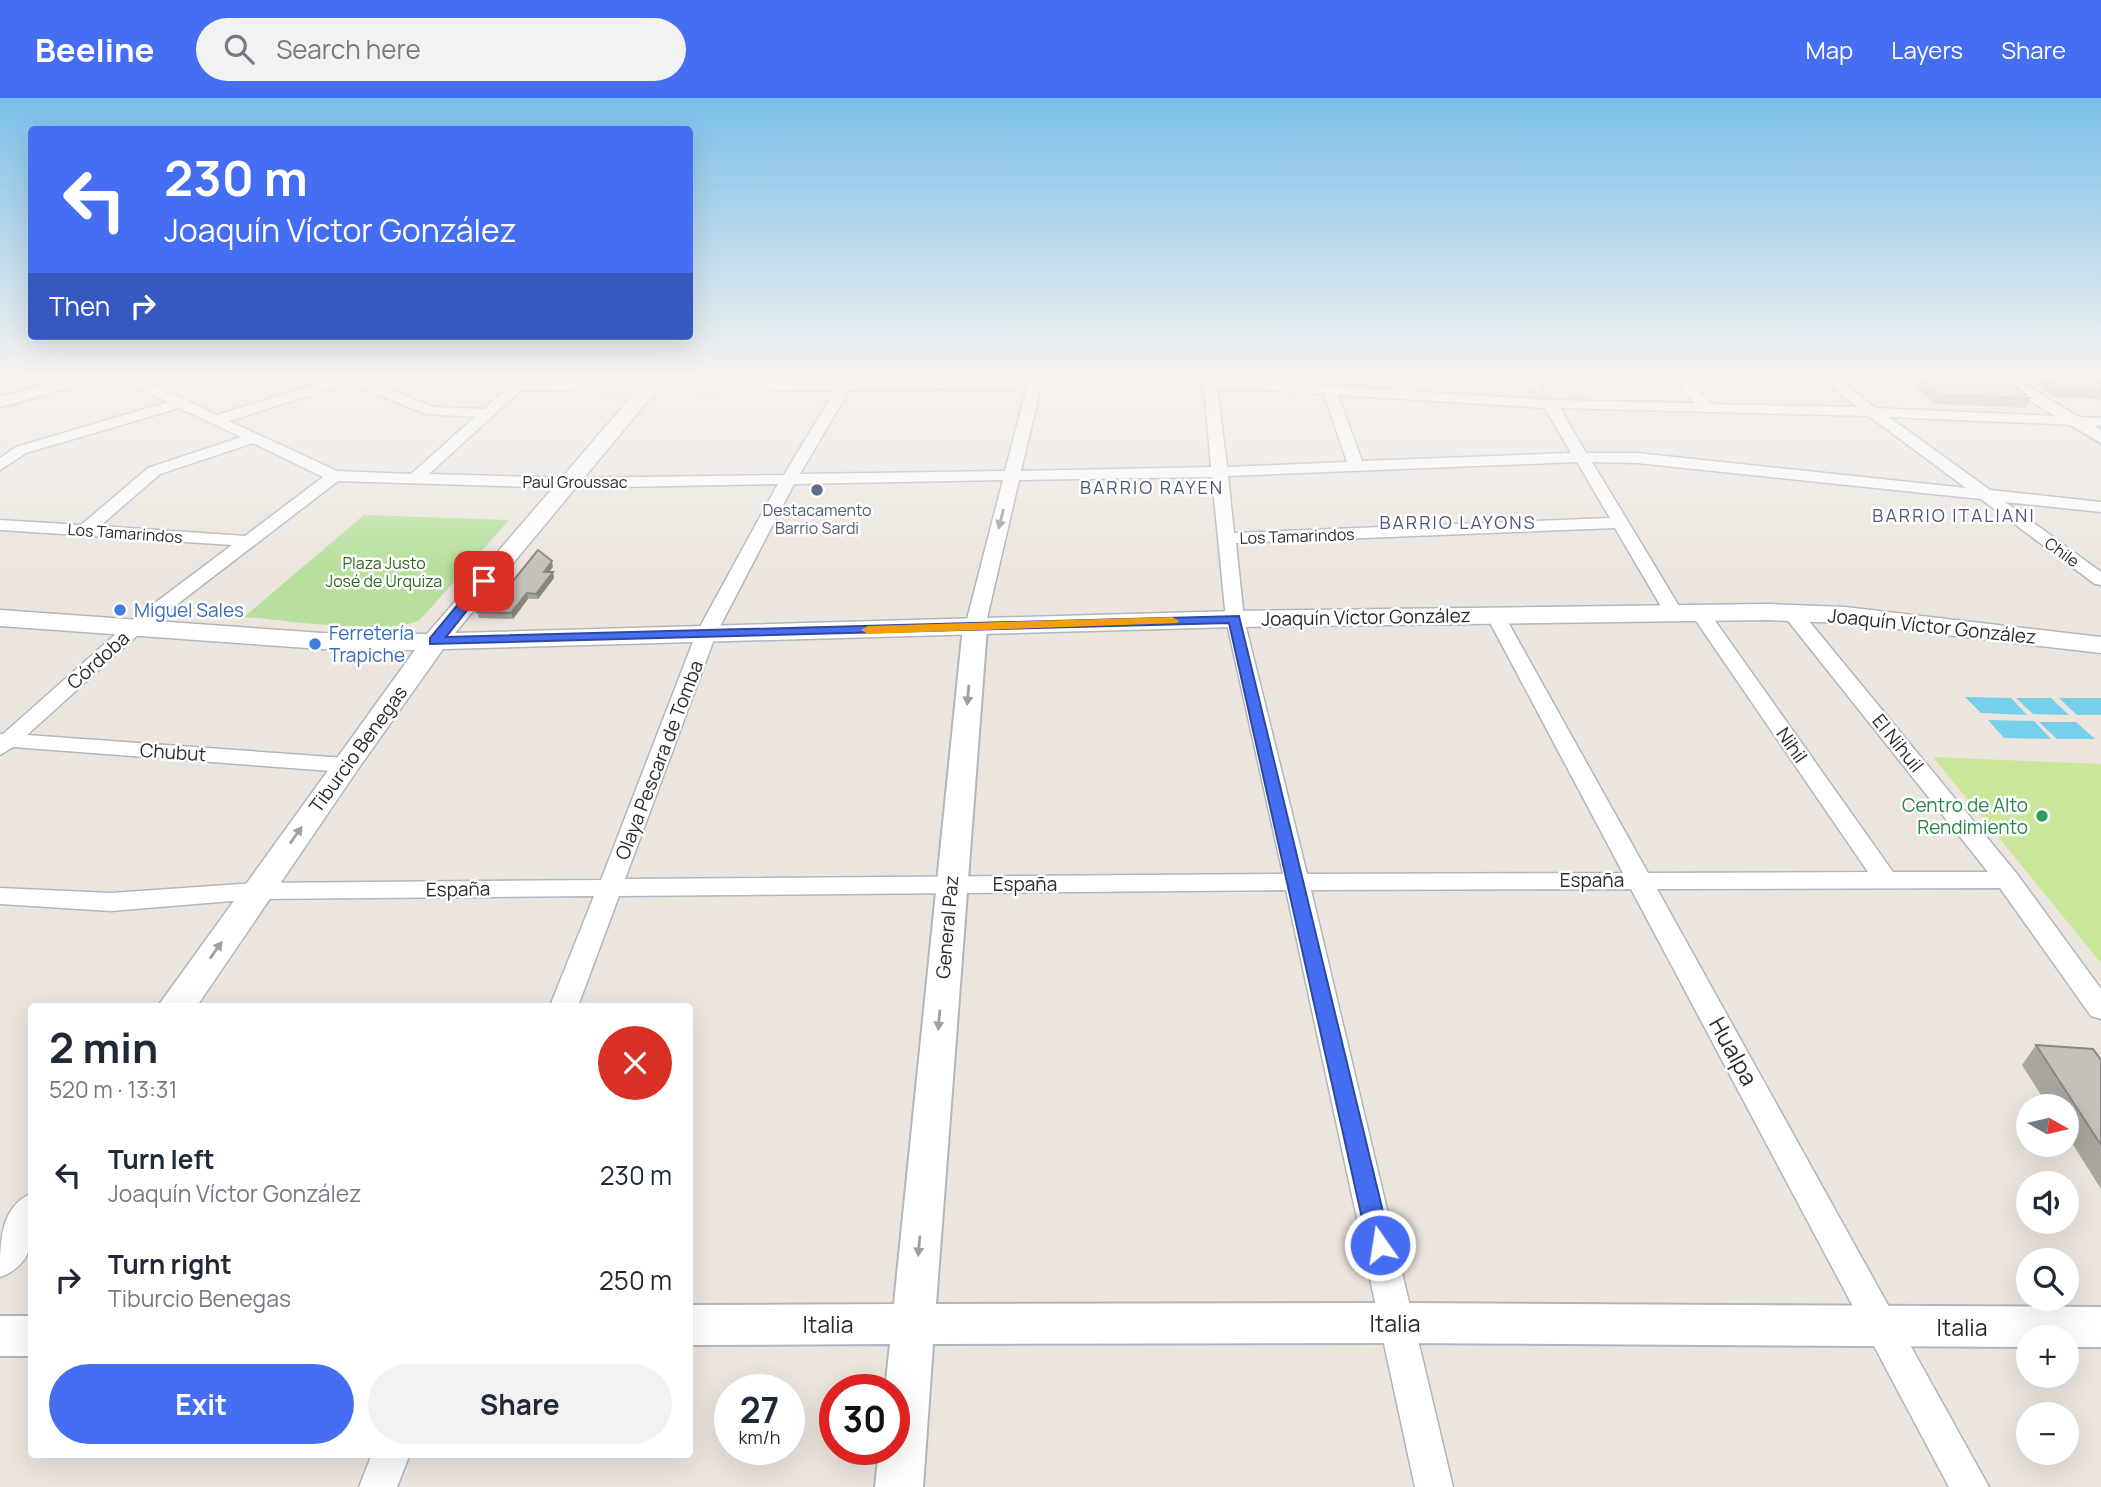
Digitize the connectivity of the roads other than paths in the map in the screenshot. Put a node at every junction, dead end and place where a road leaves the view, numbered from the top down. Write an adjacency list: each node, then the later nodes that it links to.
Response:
1 (59, 439): 13 (street)
2 (251, 439): 25 (street)
3 (256, 439): 17 (street, Paul Groussac)
4 (458, 439): 18 (street)
5 (605, 439): 20 (main road, Tiburcio Benegas)
6 (813, 439): 19 (street, Olaya Pescara de Tomba)
7 (1020, 439): 16 (street, General Paz)
8 (1216, 439): 15 (street)
9 (1346, 439): 14 (street)
10 (1571, 439): 12 (street)
11 (1907, 439): 21 (street, Chile)
12 (1582, 457): 14 (street, Paul Groussac); 21 (street, Paul Groussac); 23 (street)
13 (0, 465)
14 (1356, 467): 15 (street, Paul Groussac)
15 (1218, 472): 16 (street, Paul Groussac); 26 (street)
16 (1011, 475): 19 (street, Paul Groussac); 35 (street, General Paz, one-way to 35)
17 (334, 476): 18 (street, Paul Groussac); 27 (street, Córdoba)
18 (414, 479): 20 (street, Paul Groussac)
19 (789, 479): 20 (street, Paul Groussac); 36 (street, Olaya Pescara de Tomba)
20 (567, 483): 37 (main road, Tiburcio Benegas)
21 (1981, 494): 22 (street, Paul Groussac); 28 (street, Chile)
22 (2101, 507)
23 (1621, 523): 26 (street, Los Tamarindos); 29 (street)
24 (0, 525): 25 (street, Los Tamarindos)
25 (84, 531): 27 (street, Los Tamarindos)
26 (1225, 538): 33 (street)
27 (249, 541): 34 (street, Córdoba)
28 (2101, 580)
29 (1686, 612): 30 (main road, Joaquín Víctor González); 31 (main road, Joaquín Víctor González); 41 (street, Nihil)
30 (1792, 613): 38 (main road, Joaquín Víctor González); 43 (street, El Nihuil)
31 (1495, 615): 33 (main road, Joaquín Víctor González); 42 (street, Hualpa)
32 (0, 618): 34 (main road, Joaquín Víctor González)
33 (1235, 619): 35 (main road, Joaquín Víctor González); 44 (street)
34 (134, 628): 37 (main road, Joaquín Víctor González); 39 (street, Córdoba)
35 (975, 628): 36 (main road, Joaquín Víctor González); 45 (street, General Paz, one-way to 45)
36 (706, 634): 37 (main road, Joaquín Víctor González); 46 (street, Olaya Pescara de Tomba)
37 (435, 641): 40 (main road, Tiburcio Benegas)
38 (2101, 645)
39 (3, 743): 40 (street, Chubut)
40 (345, 765): 47 (main road, Tiburcio Benegas, one-way to 40)
41 (1885, 879): 42 (street, España); 43 (street, España)
42 (1641, 880): 44 (street, España); 57 (street, Hualpa)
43 (2008, 880): 51 (street, El Nihuil)
44 (1297, 882): 45 (street, España); 54 (street)
45 (951, 884): 46 (street, España); 55 (street, General Paz, one-way to 55)
46 (610, 887): 47 (street, España); 50 (street, Olaya Pescara de Tomba)
47 (257, 891): 48 (street, España); 49 (main road, Tiburcio Benegas, one-way to 47)
48 (0, 896)
49 (179, 1003)
50 (565, 1003)
51 (2101, 1009)
52 (28, 1218): 53 (main road)
53 (0, 1256)
54 (1397, 1323): 55 (street, Italia); 57 (street, Italia); 64 (street)
55 (912, 1324): 56 (street, Italia); 63 (street, General Paz)
56 (693, 1325)
57 (1884, 1327): 58 (street, Italia); 65 (street, Hualpa)
58 (2101, 1327)
59 (0, 1336): 60 (street)
60 (28, 1336)
61 (389, 1458): 62 (street)
62 (378, 1487)
63 (899, 1487)
64 (1434, 1487)
65 (1970, 1487)

